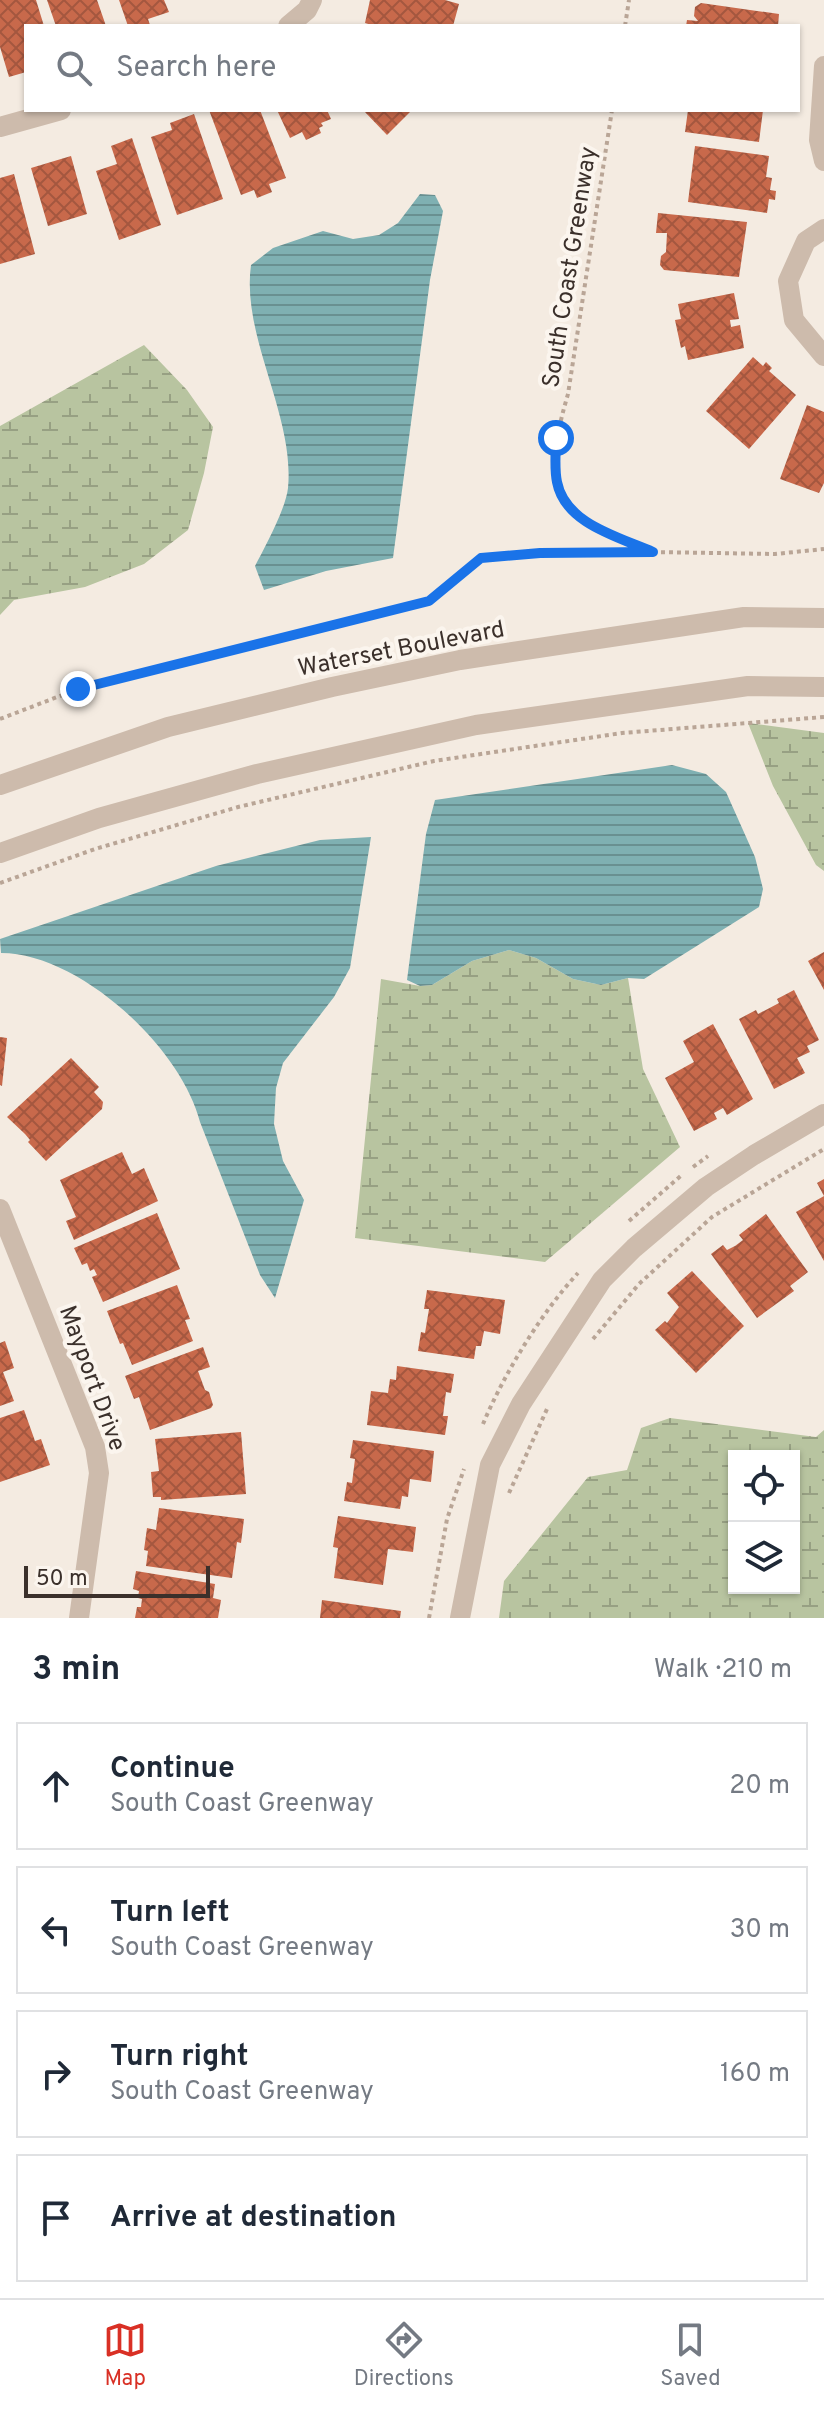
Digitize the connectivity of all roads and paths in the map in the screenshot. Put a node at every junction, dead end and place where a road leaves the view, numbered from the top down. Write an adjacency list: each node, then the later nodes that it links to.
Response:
1 (312, 0): 3 (street)
2 (629, 0): 4 (path)
3 (290, 24)
4 (625, 24)
5 (824, 66): 9 (street)
6 (54, 112): 8 (street)
7 (612, 112): 13 (path, South Coast Greenway)
8 (0, 127)
9 (824, 161)
10 (824, 229): 11 (street)
11 (824, 356)
12 (824, 549): 13 (path)
13 (653, 552): 17 (path)
14 (824, 618): 18 (street, Waterset Boulevard)
15 (824, 687): 19 (street)
16 (824, 717): 20 (path)
17 (0, 719)
18 (0, 785)
19 (0, 853)
20 (0, 883)
21 (824, 1114): 28 (street)
22 (824, 1149): 24 (path)
23 (0, 1209): 27 (street, Mayport Drive)
24 (584, 1349)
25 (549, 1404): 26 (path)
26 (506, 1505)
27 (79, 1618)
28 (460, 1618)

